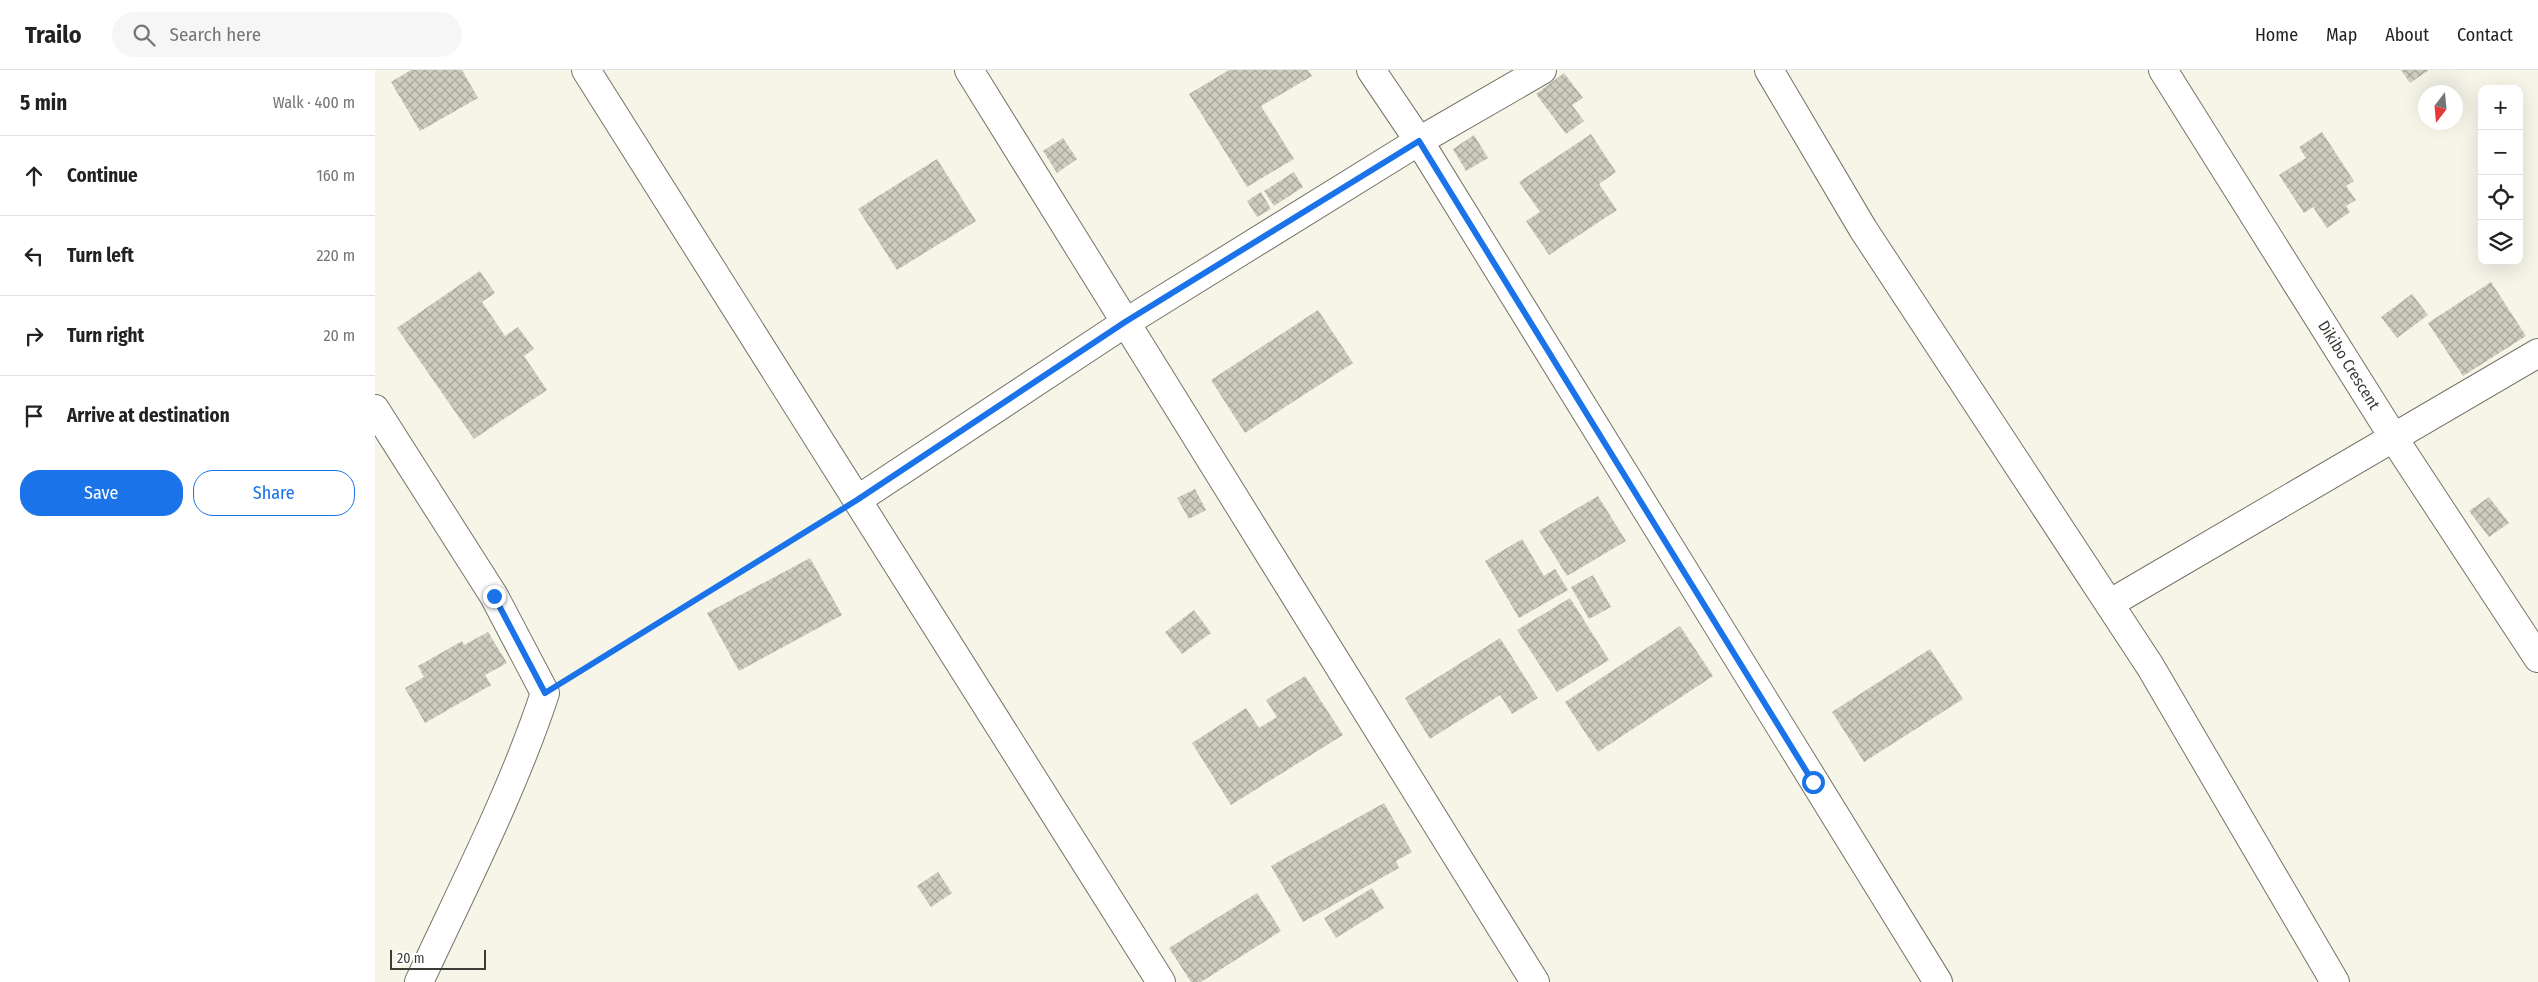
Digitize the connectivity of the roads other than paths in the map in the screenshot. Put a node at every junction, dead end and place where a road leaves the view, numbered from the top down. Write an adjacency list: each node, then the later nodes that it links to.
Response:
1 (586, 70): 12 (street)
2 (969, 70): 8 (street)
3 (1371, 70): 7 (street)
4 (1542, 70): 7 (street)
5 (1769, 70): 13 (street)
6 (2163, 70): 11 (street, Dikibo Crescent)
7 (1419, 141): 8 (street); 18 (street)
8 (1125, 322): 12 (street); 17 (street)
9 (2538, 353): 11 (street)
10 (375, 409): 15 (street)
11 (2393, 437): 13 (street); 14 (street, Dikibo Crescent)
12 (857, 500): 16 (street)
13 (2109, 604): 19 (street)
14 (2538, 658)
15 (419, 982)
16 (1161, 982)
17 (1535, 982)
18 (1938, 982)
19 (2335, 982)

